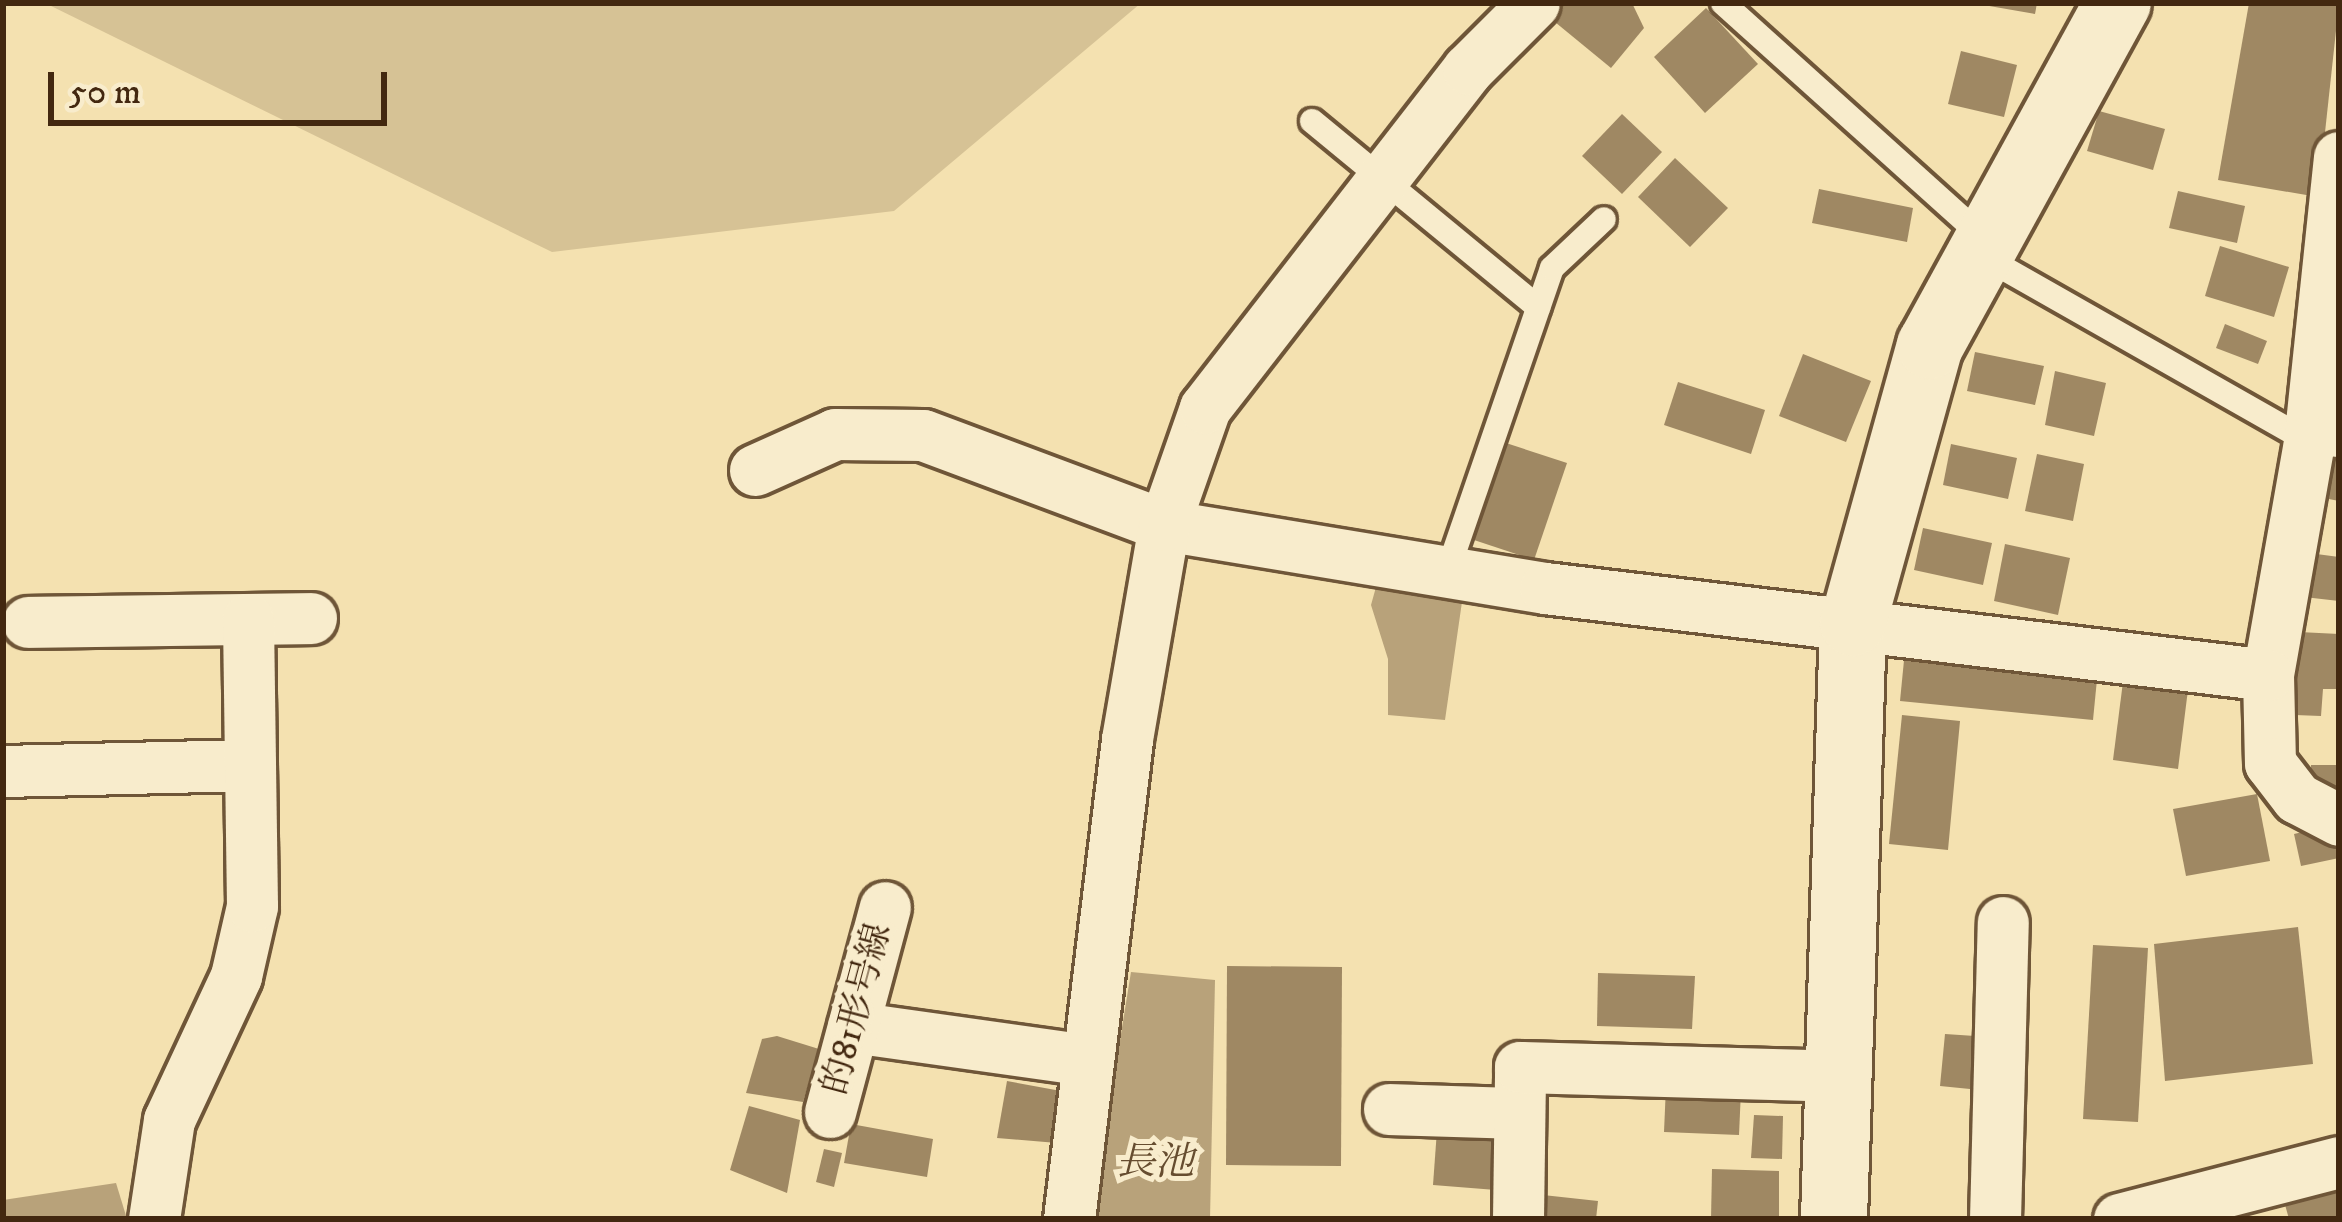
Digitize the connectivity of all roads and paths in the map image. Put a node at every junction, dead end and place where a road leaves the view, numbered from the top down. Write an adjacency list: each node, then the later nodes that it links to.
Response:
1 (1534, 3): 6 (street)
2 (1723, 3): 8 (lane)
3 (2118, 3): 8 (street)
4 (1312, 121): 6 (lane)
5 (2339, 157): 10 (street)
6 (1386, 175): 9 (lane); 12 (street)
7 (1604, 219): 9 (lane)
8 (1985, 249): 10 (lane); 17 (street)
9 (1538, 307): 13 (lane)
10 (2324, 443): 18 (street)
11 (755, 470): 12 (street)
12 (1163, 524): 13 (street); 25 (street)
13 (1449, 567): 17 (street)
14 (311, 618): 15 (street)
15 (248, 619): 16 (street); 19 (street)
16 (28, 622)
17 (1852, 622): 18 (street); 26 (street)
18 (2268, 675): 21 (street)
19 (250, 765): 20 (street); 32 (street)
20 (3, 771)
21 (2339, 820)
22 (885, 907): 24 (street, 的81形号線)
23 (2002, 922): 36 (street)
24 (853, 1027): 25 (street); 28 (street, 的81形号線)
25 (1087, 1060): 33 (street)
26 (1836, 1076): 29 (street); 35 (street)
27 (1389, 1109): 29 (street)
28 (830, 1112)
29 (1519, 1113): 34 (street)
30 (2339, 1162): 31 (street)
31 (2181, 1211): 37 (street)
32 (154, 1219)
33 (1069, 1219)
34 (1518, 1219)
35 (1834, 1219)
36 (1995, 1219)
37 (2119, 1219)

